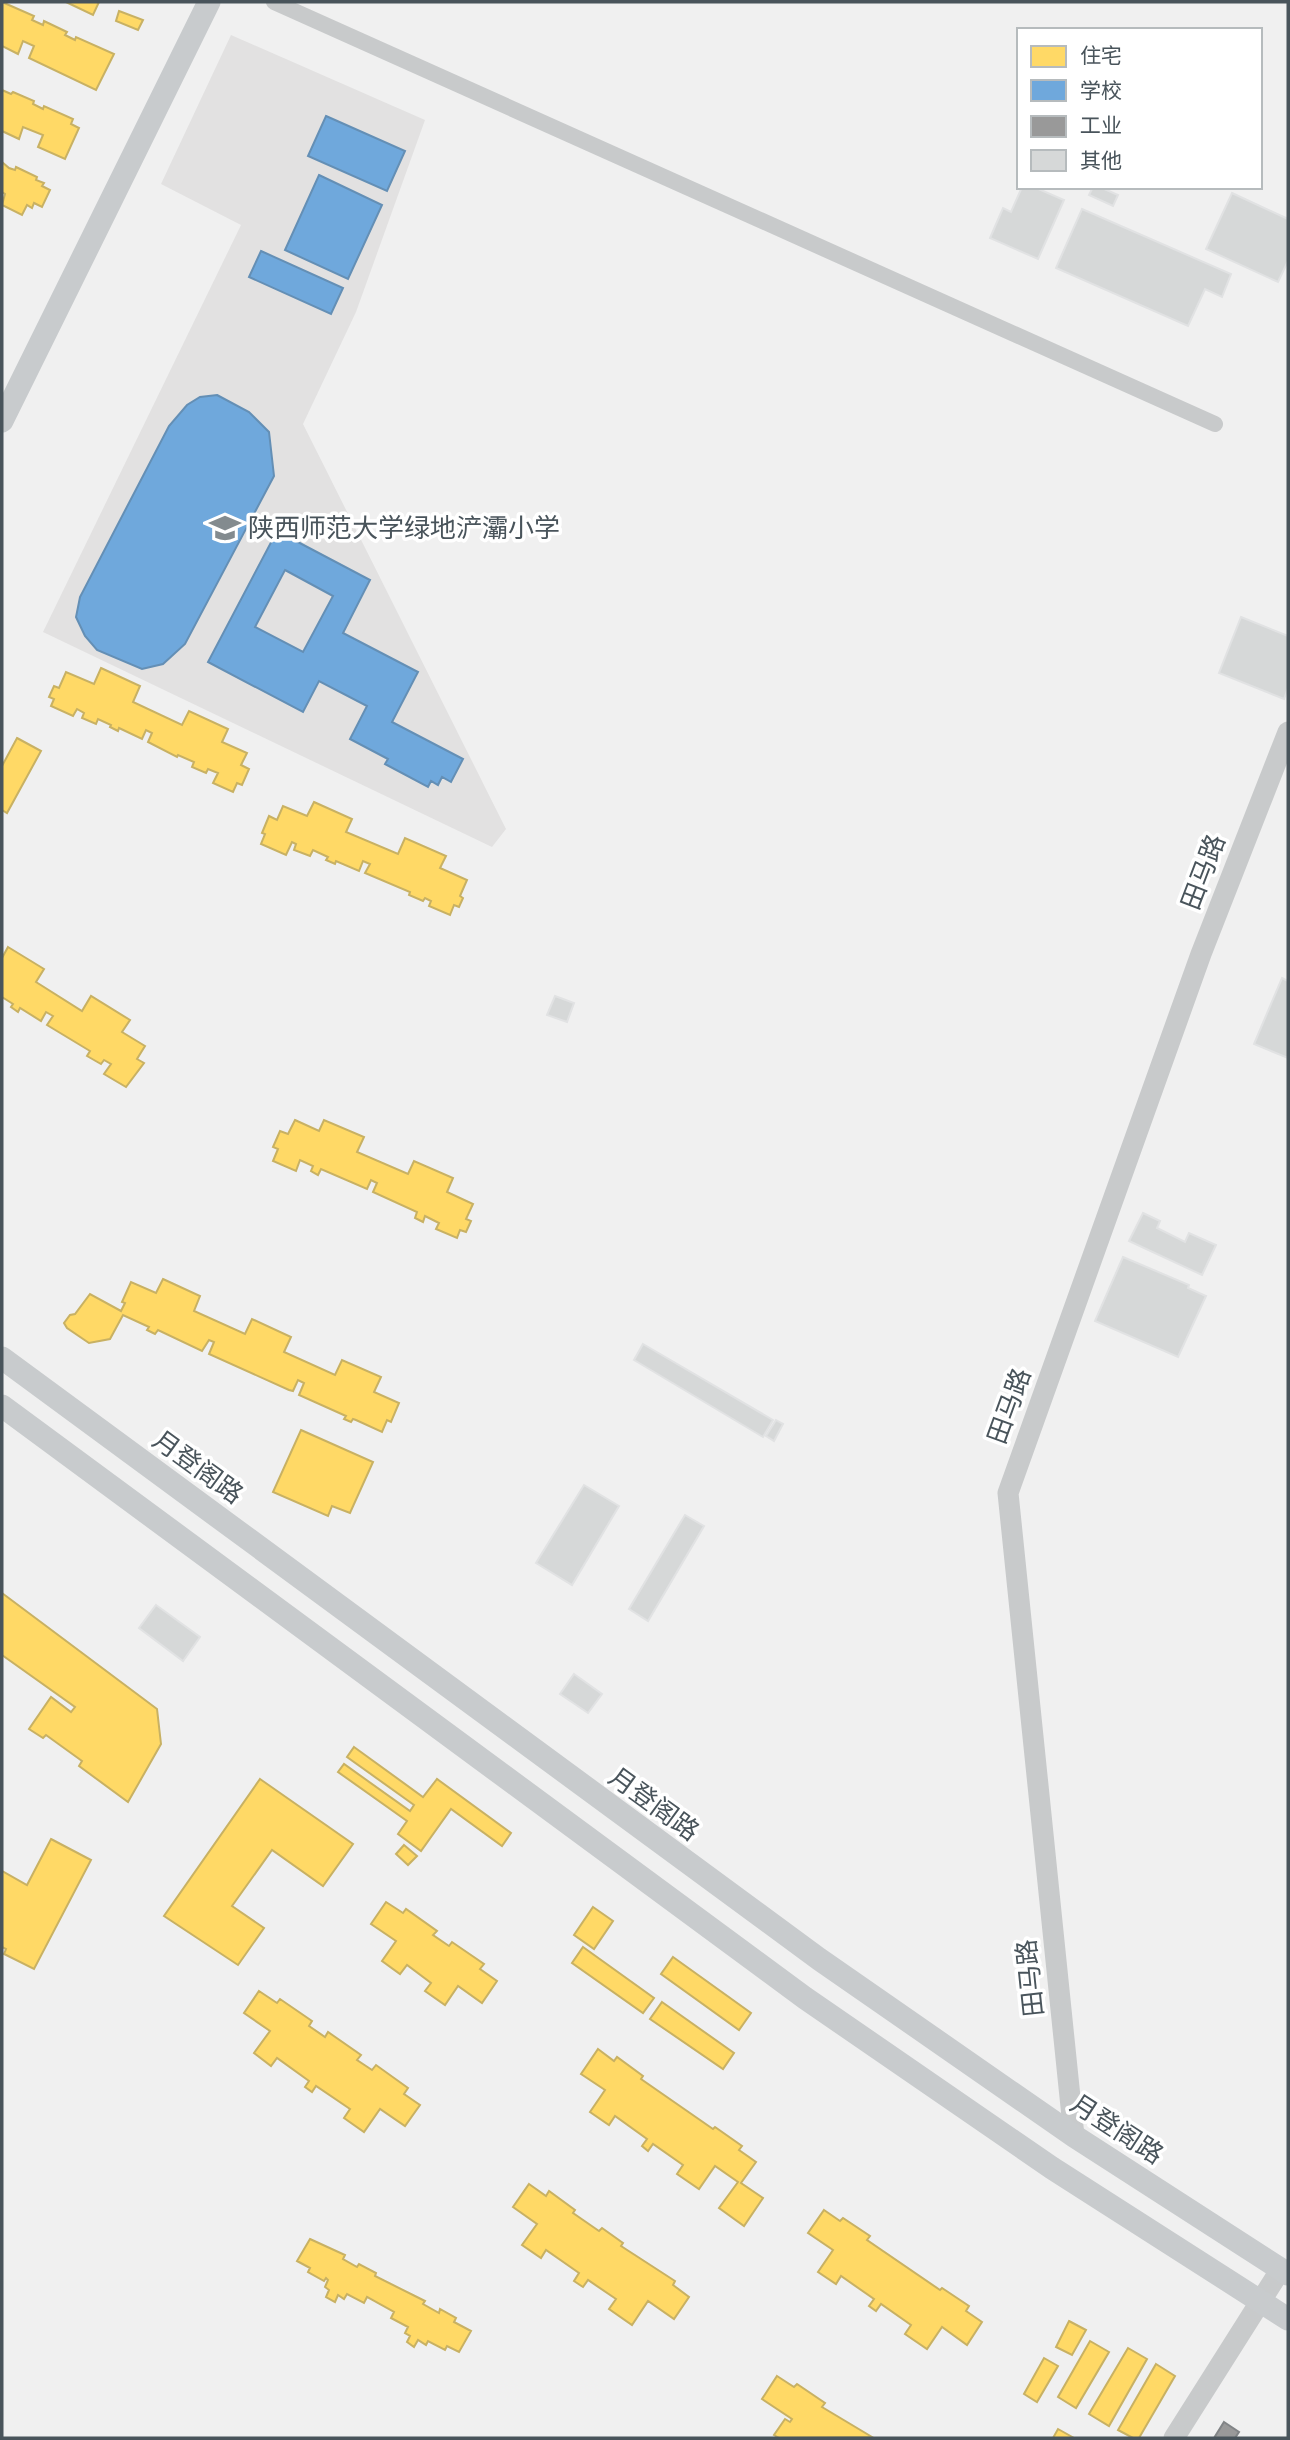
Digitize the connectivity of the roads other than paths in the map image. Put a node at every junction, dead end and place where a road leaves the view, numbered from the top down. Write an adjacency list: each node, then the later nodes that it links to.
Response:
1 (209, 2): 3 (main road)
2 (274, 2): 4 (street)
3 (2, 421)
4 (1216, 424)
5 (1288, 732): 8 (street, 田马路)
6 (2, 1358): 8 (main road, 月登阁路)
7 (2, 1406): 10 (main road)
8 (1074, 2136): 9 (main road, 月登阁路)
9 (1284, 2272): 10 (street)
10 (1260, 2303): 11 (main road); 12 (street)
11 (1288, 2319)
12 (1174, 2438)

